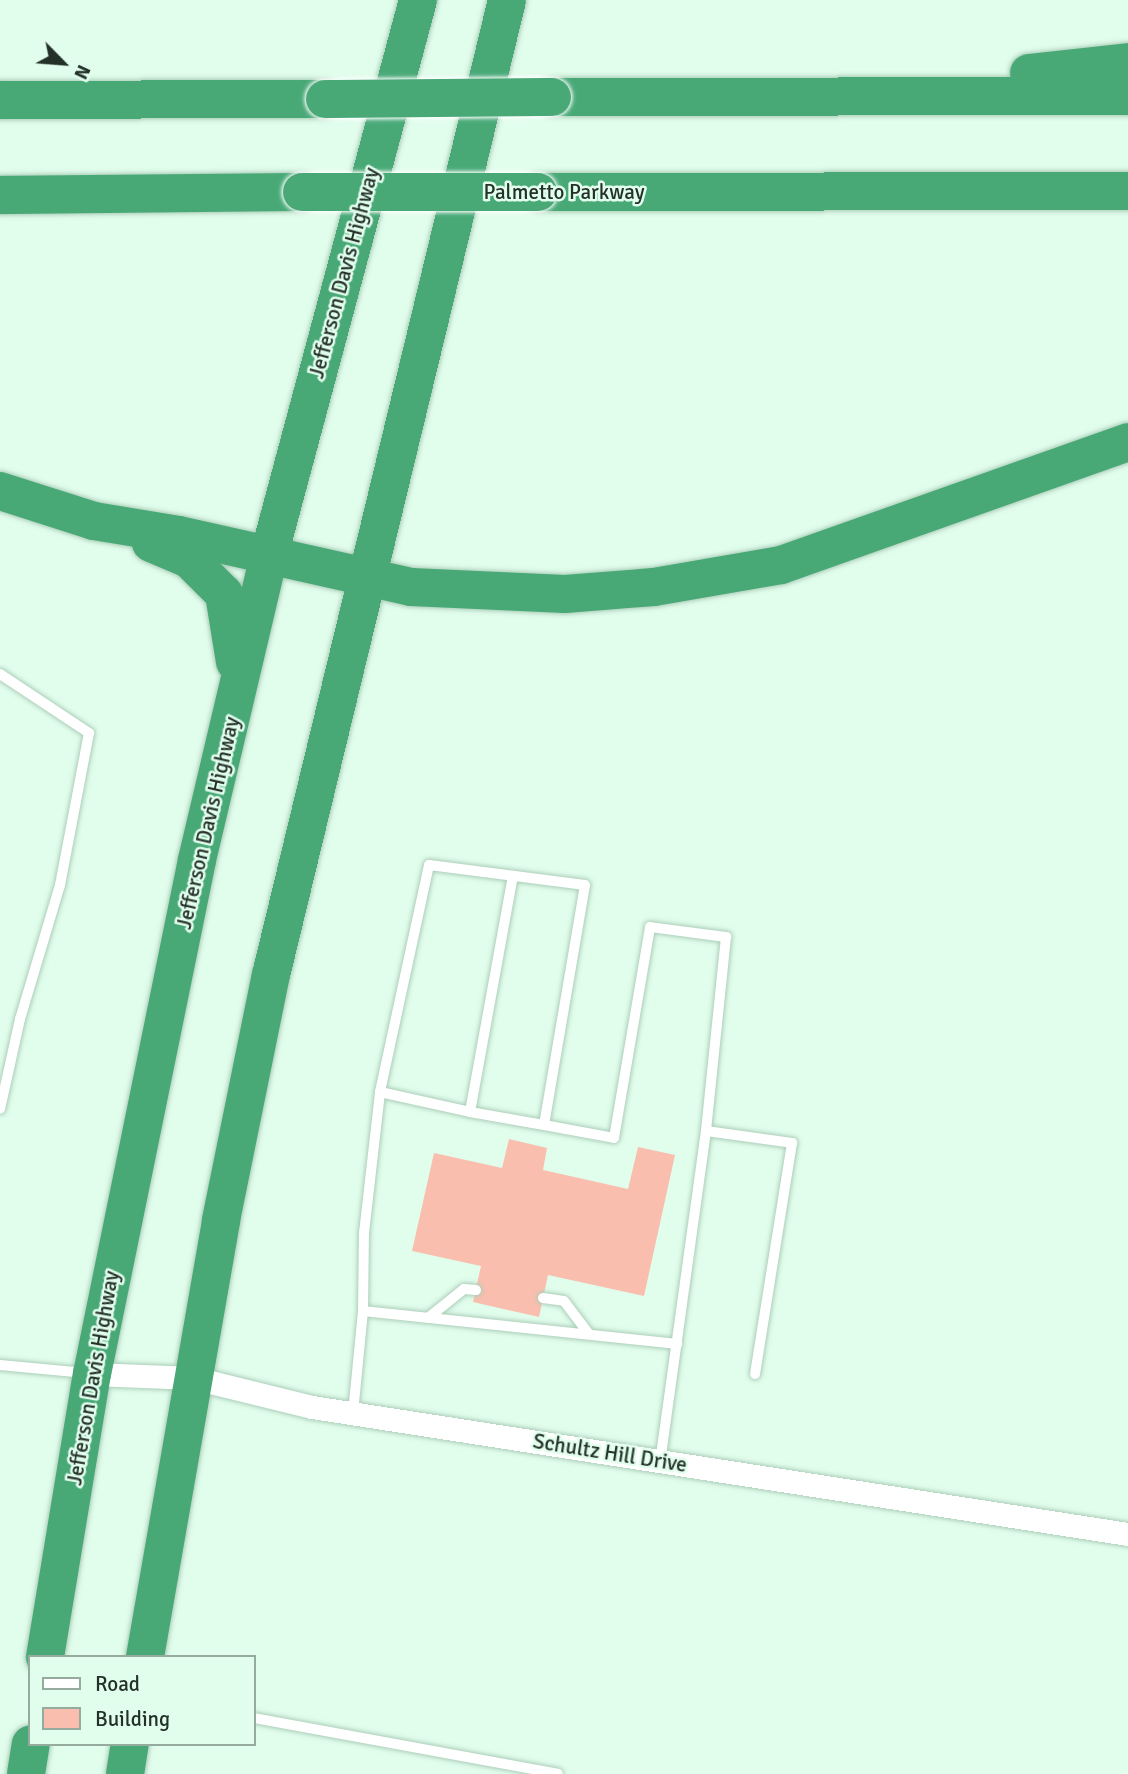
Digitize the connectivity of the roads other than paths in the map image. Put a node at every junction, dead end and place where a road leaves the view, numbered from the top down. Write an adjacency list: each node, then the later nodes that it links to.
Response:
1 (418, 0): 12 (highway, Jefferson Davis Highway)
2 (507, 0): 13 (highway)
3 (1128, 62): 4 (highway)
4 (556, 85): 5 (highway); 6 (highway, bridge)
5 (1128, 96)
6 (0, 100)
7 (1128, 191): 8 (highway, Palmetto Parkway, bridge)
8 (0, 195)
9 (1128, 442): 13 (highway)
10 (0, 491): 11 (highway)
11 (94, 521): 12 (highway); 15 (highway)
12 (269, 555): 13 (highway); 15 (highway, Jefferson Davis Highway)
13 (365, 576): 31 (highway)
14 (0, 674): 18 (lane)
15 (239, 695): 29 (highway, Jefferson Davis Highway)
16 (513, 876): 17 (lane); 19 (lane); 20 (lane)
17 (380, 1092): 19 (lane); 24 (lane)
18 (0, 1109)
19 (470, 1112): 20 (lane)
20 (544, 1125): 21 (lane)
21 (706, 1130): 27 (lane); 30 (lane)
22 (476, 1290): 25 (lane)
23 (543, 1298): 26 (lane)
24 (363, 1311): 25 (lane); 32 (lane)
25 (428, 1318): 26 (lane)
26 (589, 1334): 27 (lane)
27 (677, 1344): 33 (lane)
28 (0, 1365): 29 (lane)
29 (92, 1374): 31 (street, Schultz Hill Drive); 35 (highway, Jefferson Davis Highway)
30 (755, 1374)
31 (194, 1378): 32 (street, Schultz Hill Drive); 36 (highway)
32 (353, 1413): 33 (street, Schultz Hill Drive)
33 (660, 1461): 34 (street, Schultz Hill Drive)
34 (1128, 1534)
35 (45, 1655)
36 (145, 1655)
37 (256, 1718): 42 (lane)
38 (31, 1746): 40 (highway)
39 (131, 1746): 41 (highway)
40 (26, 1774)
41 (125, 1774)
42 (558, 1774)

